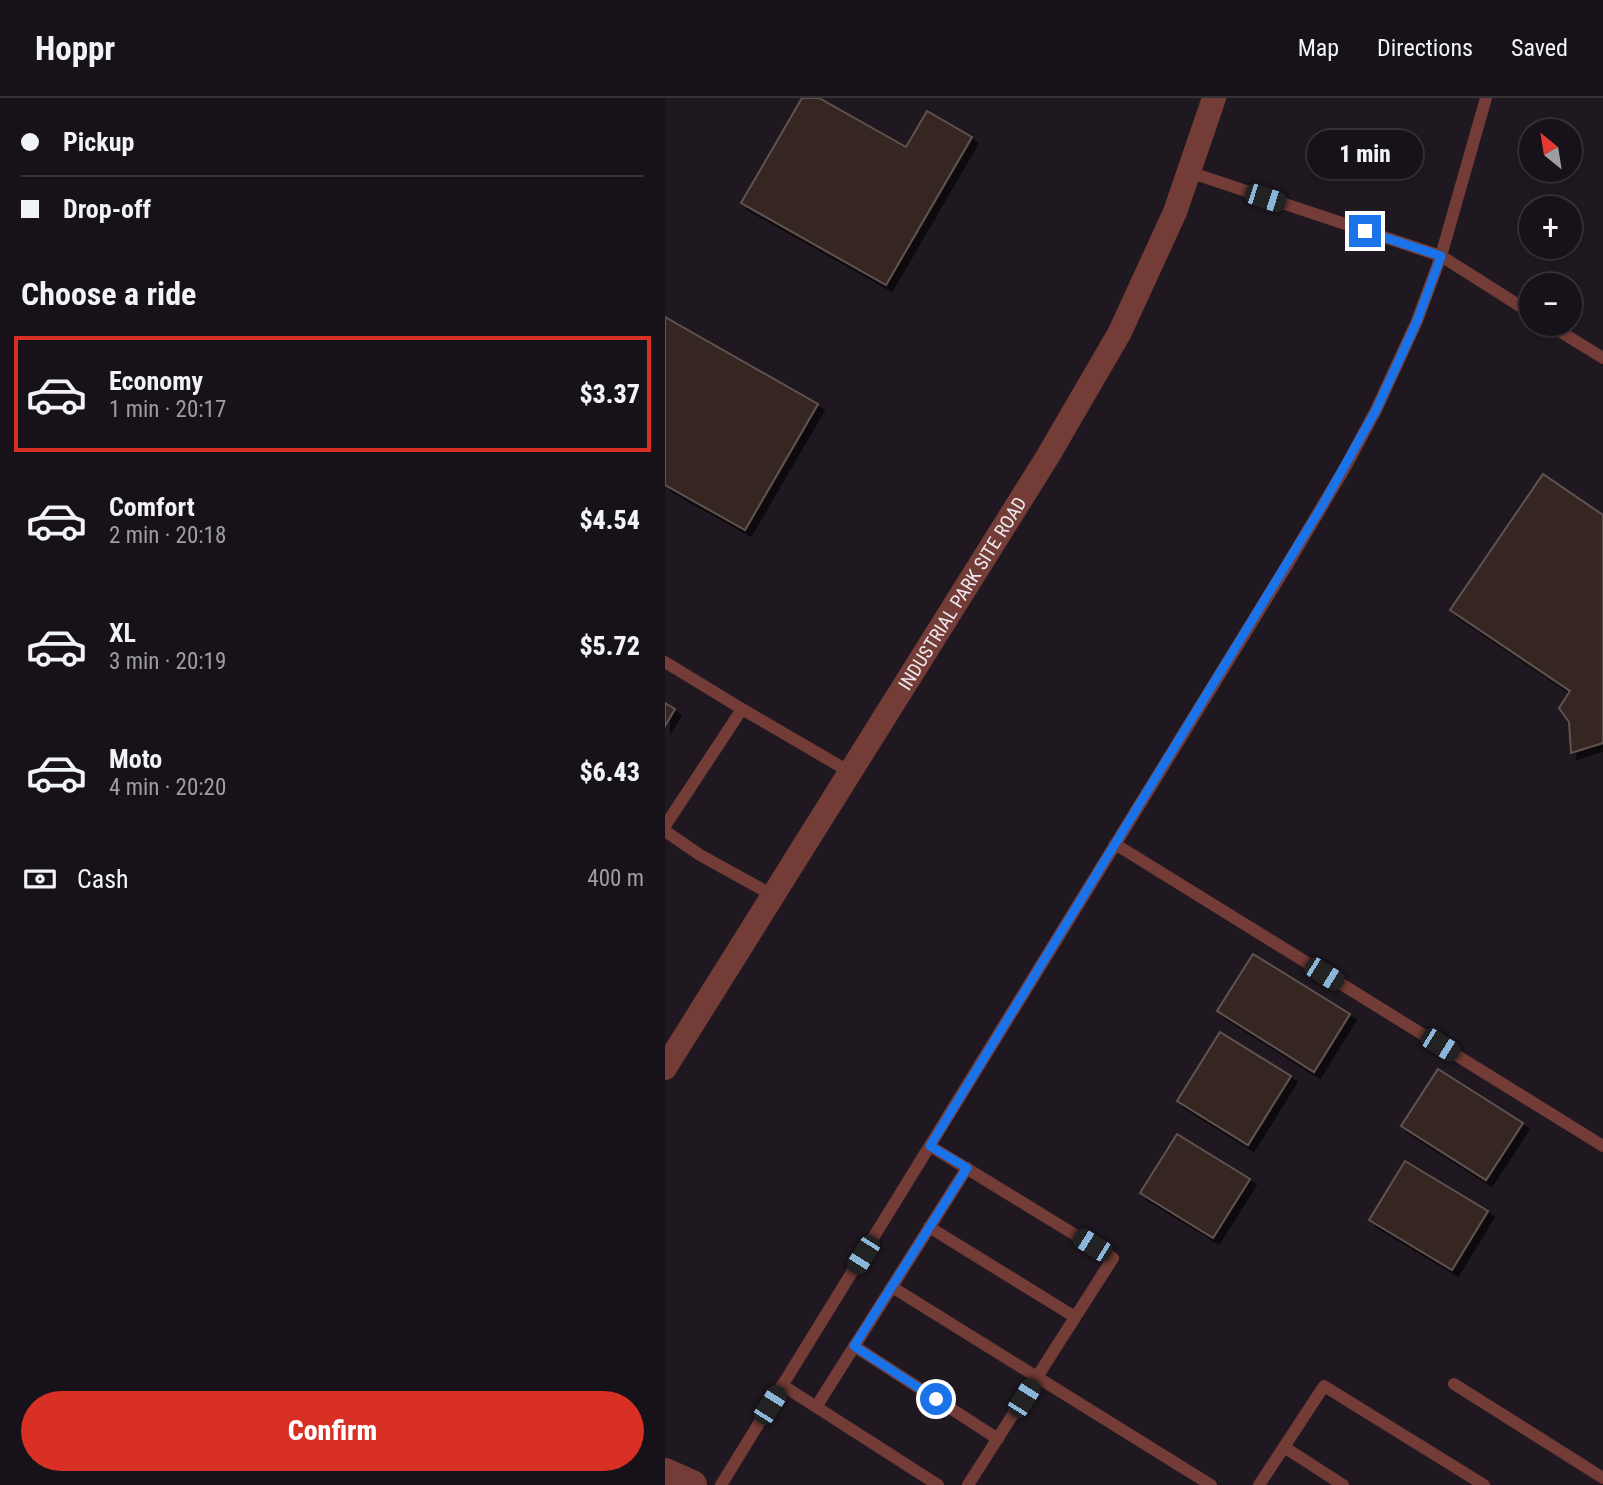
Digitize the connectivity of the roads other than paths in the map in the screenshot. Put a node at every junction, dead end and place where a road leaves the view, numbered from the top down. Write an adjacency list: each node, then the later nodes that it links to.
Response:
1 (1215, 98): 3 (street, INDUSTRIAL PARK SITE ROAD)
2 (1486, 98): 4 (lane)
3 (1189, 172): 4 (lane); 10 (street, INDUSTRIAL PARK SITE ROAD)
4 (1441, 256): 5 (lane); 12 (lane)
5 (1519, 305)
6 (1567, 336): 7 (lane)
7 (1603, 358)
8 (665, 662): 9 (lane)
9 (742, 709): 10 (lane); 11 (lane)
10 (850, 772): 13 (street, INDUSTRIAL PARK SITE ROAD)
11 (665, 828): 13 (lane)
12 (1115, 844): 15 (lane); 16 (lane)
13 (774, 895): 14 (street, INDUSTRIAL PARK SITE ROAD)
14 (665, 1068)
15 (930, 1146): 17 (lane); 24 (lane)
16 (1603, 1146)
17 (967, 1168): 18 (lane); 20 (lane)
18 (929, 1227): 19 (lane); 20 (lane)
19 (891, 1287): 21 (lane); 22 (lane)
20 (1075, 1317): 22 (lane)
21 (854, 1346): 25 (lane); 26 (lane)
22 (1037, 1377): 26 (lane); 34 (lane)
23 (1454, 1384): 29 (lane)
24 (782, 1385): 25 (lane); 31 (lane)
25 (816, 1406): 32 (lane)
26 (998, 1439): 33 (lane)
27 (1284, 1447): 35 (lane); 36 (lane); 37 (lane)
28 (665, 1473): 30 (street)
29 (1603, 1478)
30 (692, 1485)
31 (720, 1485)
32 (938, 1485)
33 (968, 1485)
34 (1211, 1485)
35 (1259, 1485)
36 (1343, 1485)
37 (1484, 1485)

